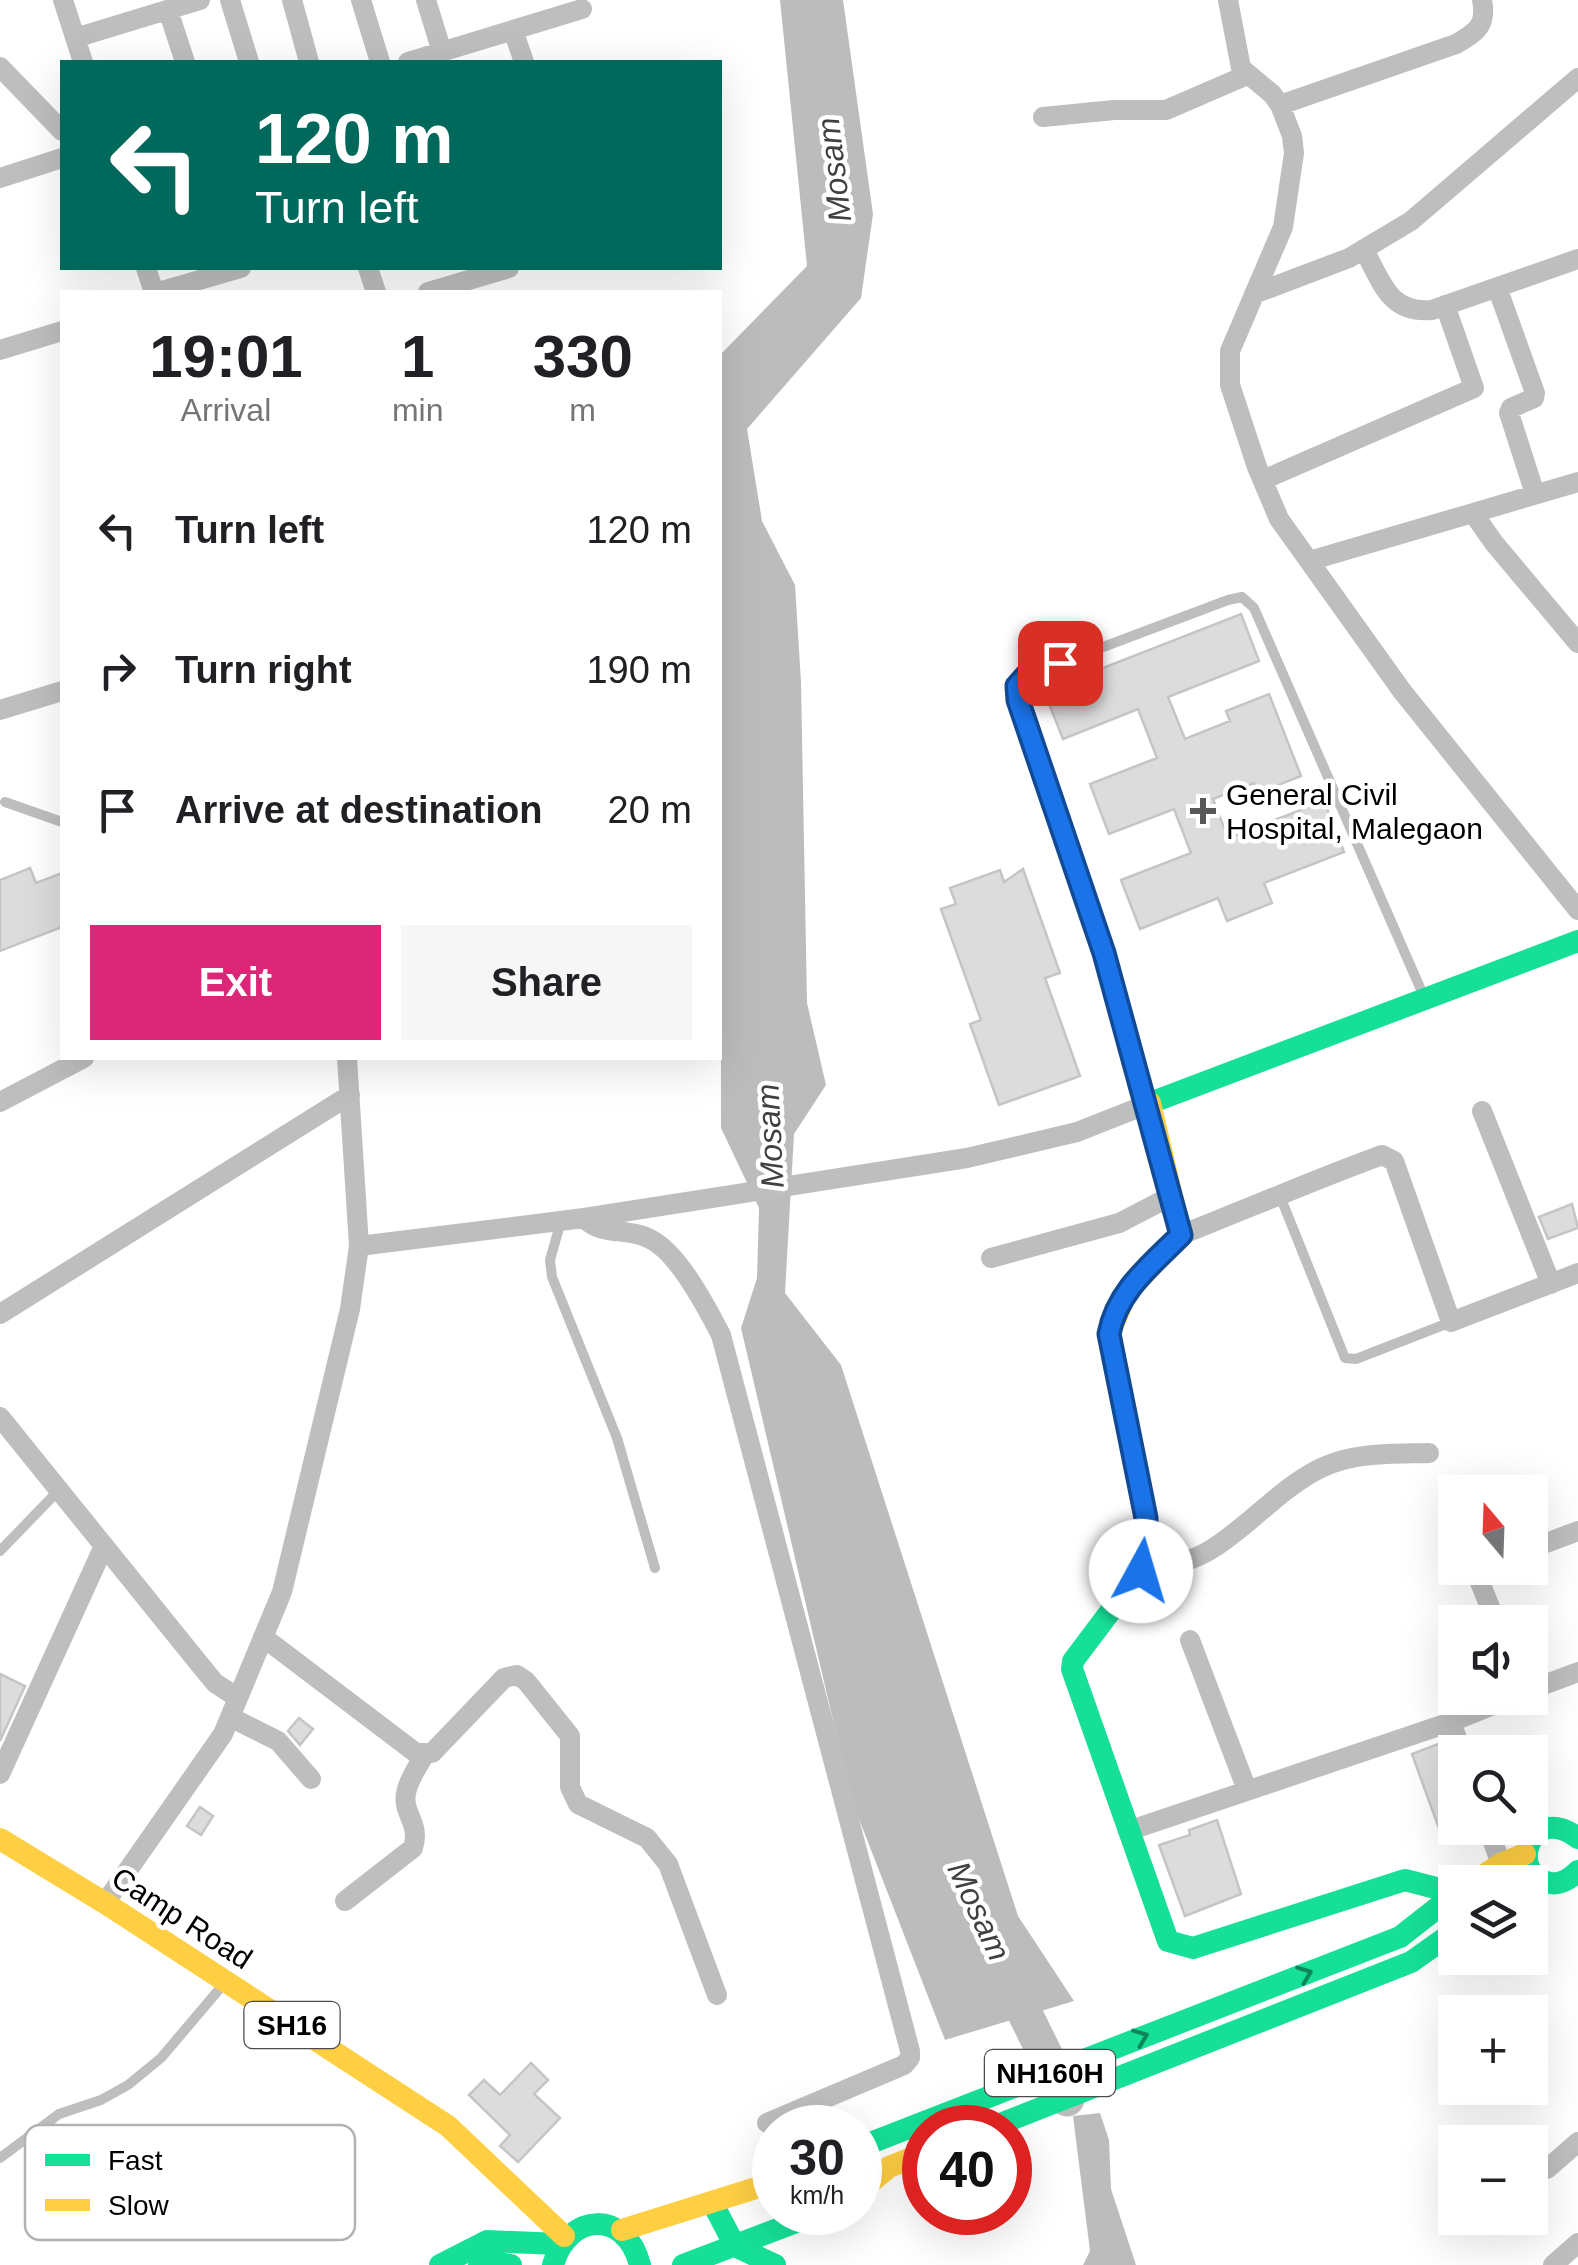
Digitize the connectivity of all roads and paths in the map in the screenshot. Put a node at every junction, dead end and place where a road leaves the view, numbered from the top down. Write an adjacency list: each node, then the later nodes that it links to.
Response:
1 (62, 0): 12 (street)
2 (200, 0): 9 (street)
3 (230, 0): 16 (street)
4 (292, 0): 17 (street)
5 (361, 0): 18 (street)
6 (426, 0): 13 (street)
7 (1228, 0): 22 (street)
8 (1482, 0): 24 (street)
9 (160, 8): 12 (street); 15 (street)
10 (582, 9): 11 (street)
11 (513, 30): 13 (street); 20 (street)
12 (75, 38): 14 (street)
13 (442, 52): 19 (street)
14 (82, 60)
15 (184, 60)
16 (247, 60)
17 (308, 60)
18 (379, 60)
19 (415, 60)
20 (523, 60)
21 (0, 67): 26 (street)
22 (1247, 75): 24 (street); 25 (street)
23 (1578, 78): 29 (street)
24 (1280, 105): 36 (street)
25 (1043, 117)
26 (60, 129)
27 (60, 159): 28 (street)
28 (0, 178)
29 (1364, 250): 36 (street); 37 (street)
30 (1578, 259): 33 (street)
31 (234, 270): 34 (street)
32 (502, 270): 35 (street)
33 (1497, 287): 37 (street); 42 (street)
34 (163, 290)
35 (435, 290)
36 (1254, 294): 40 (street)
37 (1446, 305): 40 (street)
38 (60, 332): 39 (street)
39 (0, 350)
40 (1262, 480): 44 (street)
41 (1578, 482): 42 (street)
42 (1535, 494): 43 (street)
43 (1473, 513): 44 (street); 45 (street)
44 (1309, 560): 50 (street)
45 (1578, 643)
46 (60, 693): 47 (street)
47 (0, 710)
48 (5, 802): 49 (lane)
49 (60, 821)
50 (1578, 910)
51 (1578, 941): 52 (main road)
52 (1425, 1000): 57 (main road); 57 (lane)
53 (80, 1060): 56 (street)
54 (347, 1060): 55 (street)
55 (350, 1095): 64 (street); 68 (street)
56 (0, 1102)
57 (1148, 1104): 59 (main road); 61 (street)
58 (1482, 1111): 67 (street)
59 (1171, 1196): 63 (main road); 65 (street)
60 (1280, 1196): 63 (street); 69 (lane); 69 (street)
61 (584, 1218): 62 (street); 107 (street)
62 (561, 1221): 64 (street); 77 (lane)
63 (1181, 1235): 78 (main road)
64 (359, 1246): 79 (street)
65 (991, 1258)
66 (1578, 1273): 67 (street)
67 (1551, 1284): 69 (street)
68 (0, 1314)
69 (1451, 1322)
70 (0, 1416): 72 (street)
71 (1428, 1452): 78 (street)
72 (59, 1490): 75 (street); 76 (lane)
73 (1578, 1531): 74 (street)
74 (1548, 1542)
75 (104, 1546): 83 (street); 88 (street)
76 (0, 1551)
77 (655, 1568)
78 (1141, 1571): 91 (main road)
79 (263, 1637): 83 (street); 87 (street)
80 (1190, 1640): 90 (street)
81 (1578, 1672): 82 (street)
82 (1548, 1683)
83 (234, 1708): 89 (street); 102 (street)
84 (1468, 1715): 85 (street)
85 (1451, 1722): 86 (street); 90 (street)
86 (1456, 1735)
87 (424, 1756): 101 (street); 106 (street)
88 (0, 1774)
89 (311, 1778)
90 (1247, 1790): 91 (street)
91 (1128, 1830): 100 (main road)
92 (1576, 1832): 95 (main road)
93 (0, 1839): 102 (main road, Camp Road / SH16)
94 (1494, 1845): 96 (street)
95 (1525, 1854): 96 (main road); 97 (main road)
96 (1501, 1864)
97 (1528, 1865)
98 (1577, 1876): 99 (main road)
99 (1548, 1884)
100 (1438, 1889)
101 (345, 1902)
102 (105, 1903): 105 (main road, Camp Road / SH16)
103 (1438, 1907): 110 (main road, NH160H, one-way to 103)
104 (1438, 1943): 108 (main road, NH160H)
105 (226, 1982): 109 (lane); 121 (main road, Camp Road / SH16)
106 (718, 1995)
107 (810, 2105)
108 (1032, 2112)
109 (44, 2125)
110 (882, 2138)
111 (25, 2139): 113 (lane)
112 (1578, 2142): 114 (street)
113 (0, 2158)
114 (1548, 2169)
115 (752, 2190): 116 (main road)
116 (713, 2204): 117 (main road); 120 (main road)
117 (622, 2230): 121 (main road); 125 (main road)
118 (763, 2235): 120 (main road)
119 (1578, 2243): 128 (street)
120 (735, 2246): 126 (main road); 127 (main road)
121 (559, 2248): 122 (main road)
122 (440, 2265)
123 (478, 2265): 124 (main road)
124 (510, 2265)
125 (640, 2265)
126 (684, 2265)
127 (775, 2265)
128 (1553, 2265)

